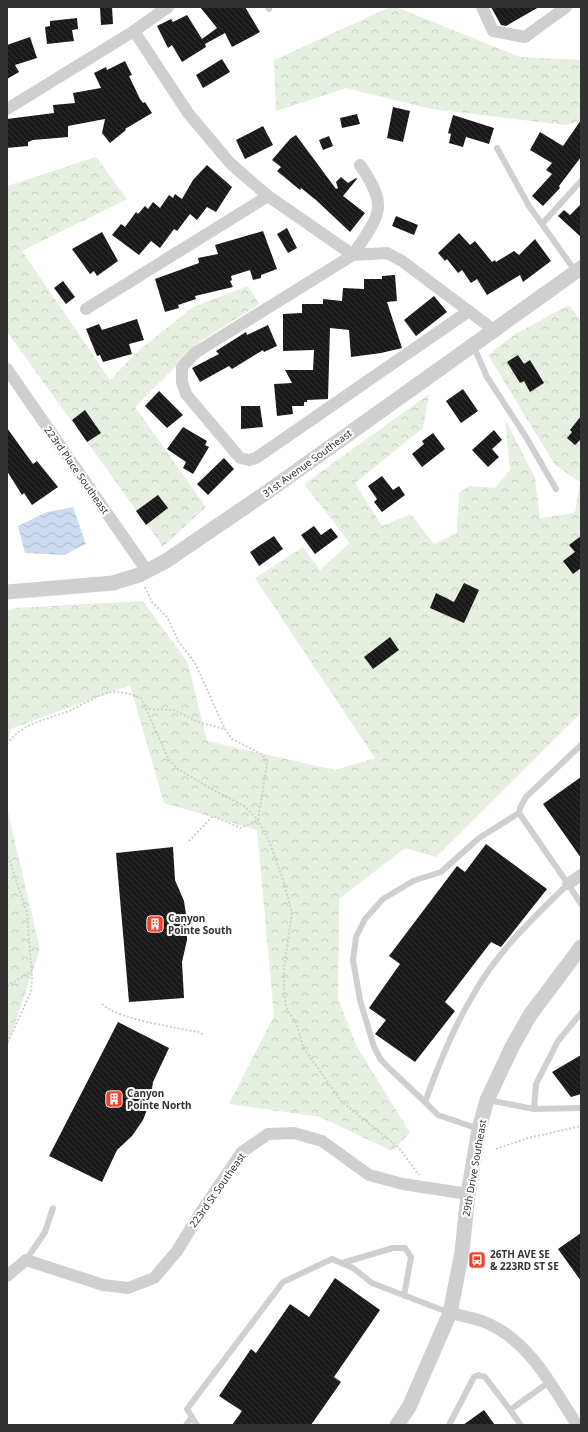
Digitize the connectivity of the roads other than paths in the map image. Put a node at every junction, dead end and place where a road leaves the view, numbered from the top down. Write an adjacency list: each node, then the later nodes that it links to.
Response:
1 (168, 7): 4 (street)
2 (482, 7): 3 (street)
3 (566, 7)
4 (134, 31): 5 (street); 9 (street)
5 (7, 109)
6 (497, 148): 10 (lane)
7 (360, 165): 11 (street)
8 (581, 181): 10 (lane)
9 (268, 196): 11 (street); 13 (street)
10 (542, 224): 12 (lane)
11 (353, 255): 14 (street); 14 (street)
12 (578, 270): 15 (street, 31st Avenue Southeast)
13 (86, 309)
14 (469, 310): 15 (street)
15 (494, 330): 16 (street, 31st Avenue Southeast)
16 (473, 346): 18 (lane); 19 (street, 31st Avenue Southeast)
17 (7, 370): 19 (street, 223rd Place Southeast)
18 (556, 489)
19 (143, 573): 20 (street, 31st Avenue Southeast)
20 (7, 592)
21 (581, 745): 22 (lane)
22 (519, 814): 24 (lane); 29 (lane)
23 (581, 875): 24 (street)
24 (568, 884): 25 (lane); 29 (lane)
25 (581, 904)
26 (581, 947): 28 (street, 29th Drive Southeast)
27 (581, 1013): 31 (lane)
28 (487, 1100): 31 (lane); 32 (street, 29th Drive Southeast)
29 (424, 1102): 32 (lane)
30 (581, 1108): 31 (lane)
31 (534, 1109)
32 (479, 1129): 33 (street, 29th Drive Southeast)
33 (468, 1194): 35 (street, 223rd St Southeast); 39 (street, 29th Drive Southeast)
34 (53, 1208): 35 (lane)
35 (26, 1260): 37 (street)
36 (342, 1263): 38 (lane); 38 (lane); 42 (lane)
37 (7, 1276)
38 (404, 1296): 39 (lane)
39 (450, 1313): 40 (street); 45 (street, 29th Drive Southeast)
40 (549, 1382): 41 (lane); 48 (street)
41 (510, 1410): 46 (lane); 47 (lane)
42 (192, 1417): 43 (lane); 44 (lane)
43 (186, 1425)
44 (197, 1425)
45 (397, 1425)
46 (449, 1425)
47 (520, 1425)
48 (578, 1425)

